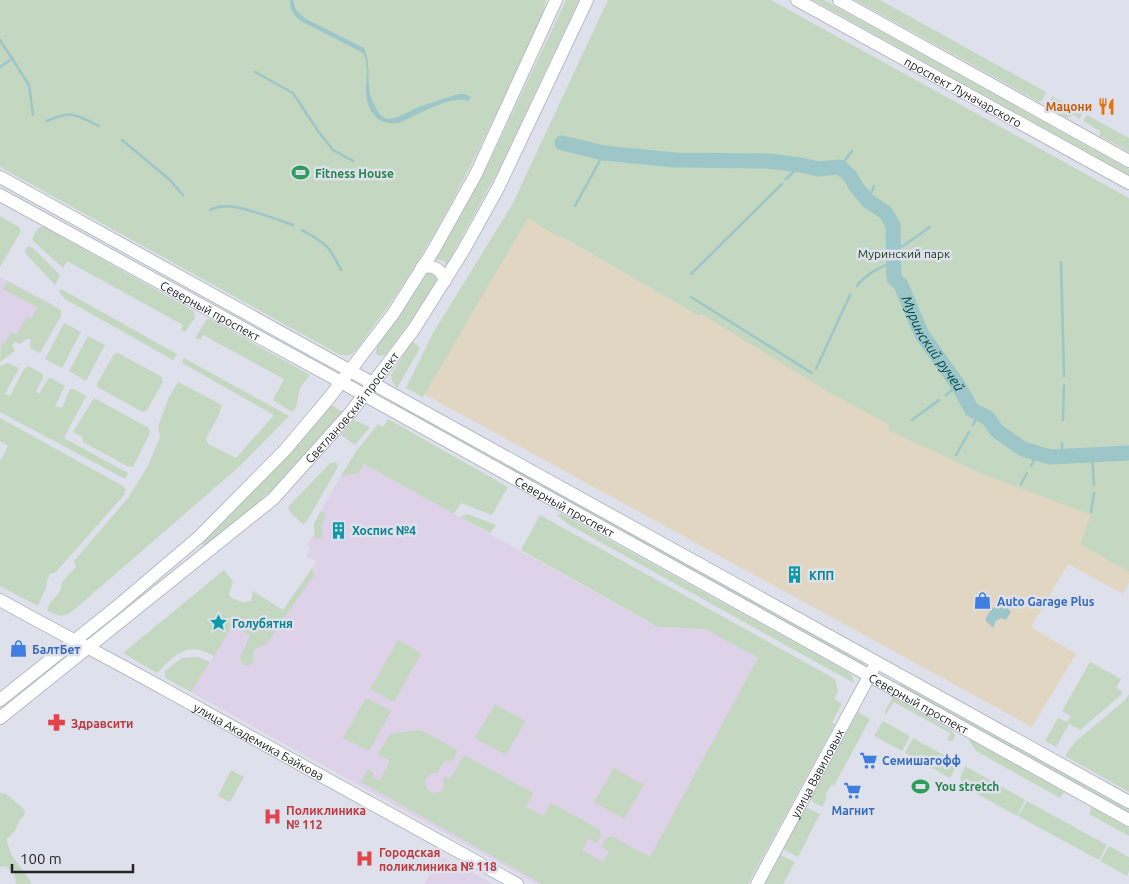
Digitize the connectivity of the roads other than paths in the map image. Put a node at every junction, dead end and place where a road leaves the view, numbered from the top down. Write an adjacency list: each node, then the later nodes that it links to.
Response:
1 (556, 0): 9 (main road, Светлановский проспект)
2 (587, 0): 10 (main road, Светлановский проспект)
3 (797, 0): 7 (main road, проспект Луначарского)
4 (839, 0): 5 (main road, проспект Луначарского)
5 (1129, 161)
6 (0, 177): 11 (main road, Северный проспект)
7 (1129, 183)
8 (0, 196): 12 (main road, Северный проспект)
9 (422, 267): 10 (main road); 11 (main road, Светлановский проспект)
10 (445, 281): 13 (main road, Светлановский проспект)
11 (350, 371): 12 (main road, Светлановский проспект); 13 (main road, Северный проспект)
12 (341, 382): 14 (main road, Северный проспект); 16 (main road, Светлановский проспект)
13 (373, 384): 14 (main road, Светлановский проспект); 18 (main road, Северный проспект)
14 (364, 395): 17 (main road, Светлановский проспект); 19 (main road, Северный проспект)
15 (0, 600): 16 (main road, улица Академика Байкова)
16 (74, 642): 17 (main road, улица Академика Байкова); 20 (main road, Светлановский проспект)
17 (89, 648): 21 (main road, Светлановский проспект); 24 (main road, улица Академика Байкова)
18 (876, 662): 19 (main road, улица Вавиловых); 22 (main road, Северный проспект)
19 (869, 676): 23 (main road, Северный проспект); 25 (main road, улица Вавиловых)
20 (0, 700)
21 (0, 718)
22 (1129, 802)
23 (1129, 820)
24 (516, 884)
25 (757, 884)

